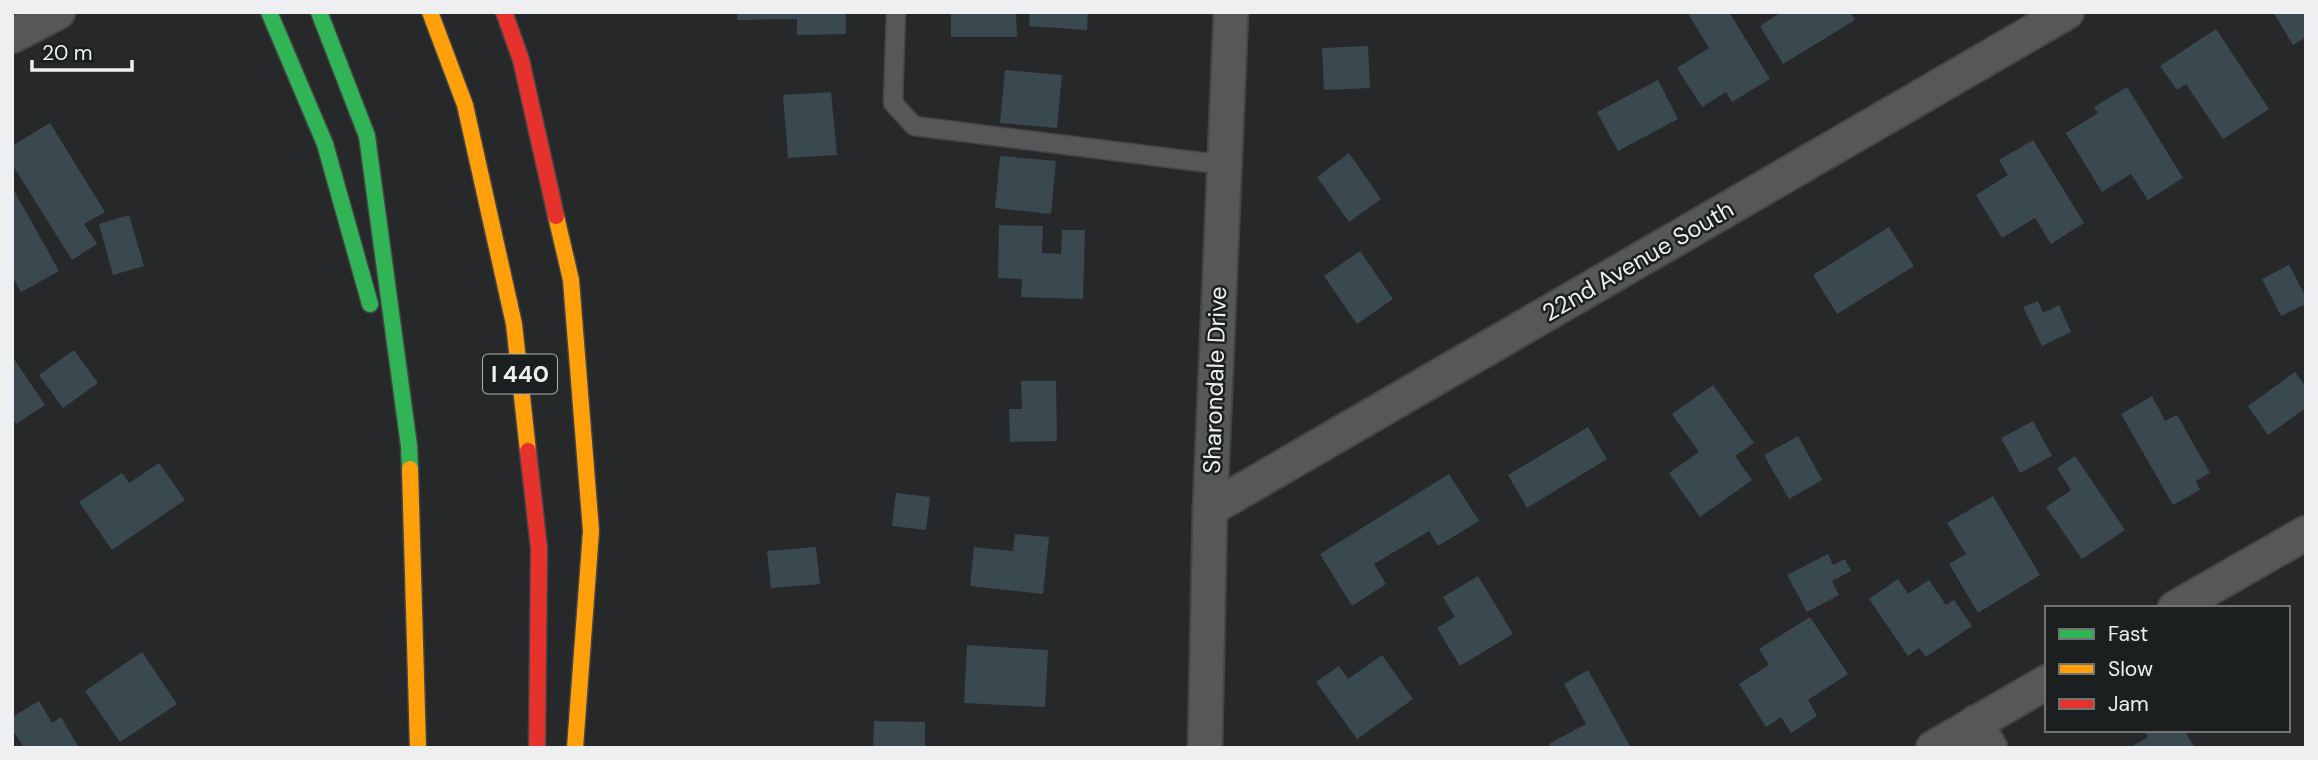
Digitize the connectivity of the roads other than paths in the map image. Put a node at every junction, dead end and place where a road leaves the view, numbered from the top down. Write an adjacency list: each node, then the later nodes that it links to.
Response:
1 (58, 12): 9 (street)
2 (269, 12): 11 (highway)
3 (319, 12): 11 (highway)
4 (430, 12): 18 (highway, I 440)
5 (504, 12): 19 (highway)
6 (896, 12): 10 (lane)
7 (1231, 12): 10 (street, Sharondale Drive)
8 (2067, 12): 12 (street, 22nd Avenue South)
9 (12, 36)
10 (1224, 165): 12 (street, Sharondale Drive)
11 (409, 446): 17 (highway)
12 (1210, 509): 20 (street, Sharondale Drive)
13 (2306, 533): 14 (street)
14 (2178, 606)
15 (2045, 683): 16 (street)
16 (1983, 735): 21 (street)
17 (418, 748)
18 (537, 748)
19 (575, 748)
20 (1205, 748)
21 (1933, 748)

